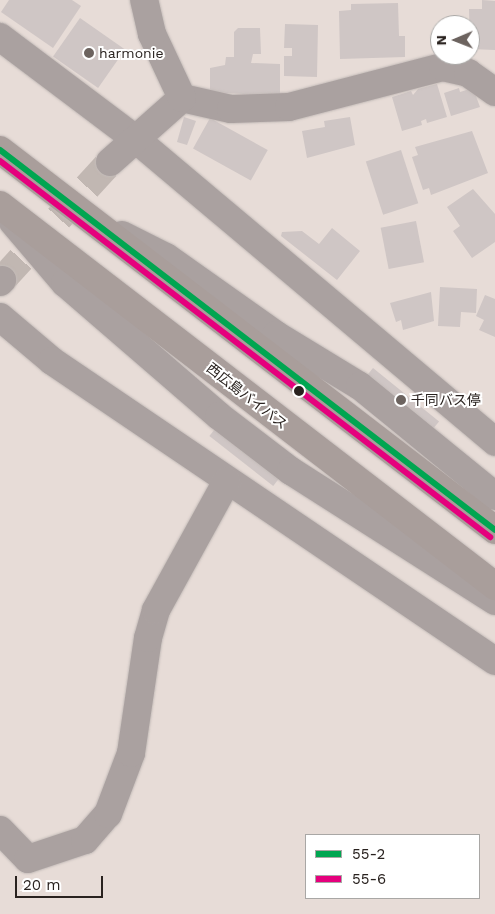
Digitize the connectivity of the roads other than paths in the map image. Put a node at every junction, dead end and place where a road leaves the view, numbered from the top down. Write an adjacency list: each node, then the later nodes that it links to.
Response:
1 (144, 0): 4 (street)
2 (0, 37): 5 (street)
3 (495, 92): 4 (street)
4 (182, 98): 5 (street)
5 (138, 141): 7 (street); 11 (street)
6 (0, 150): 9 (highway)
7 (110, 162)
8 (0, 206): 15 (highway, 西広島バイパス); 16 (street)
9 (85, 217): 13 (street); 14 (highway)
10 (0, 317): 12 (street)
11 (495, 442)
12 (228, 481): 17 (street); 18 (street)
13 (495, 496)
14 (495, 530)
15 (495, 586)
16 (495, 601)
17 (495, 661)
18 (0, 830)

